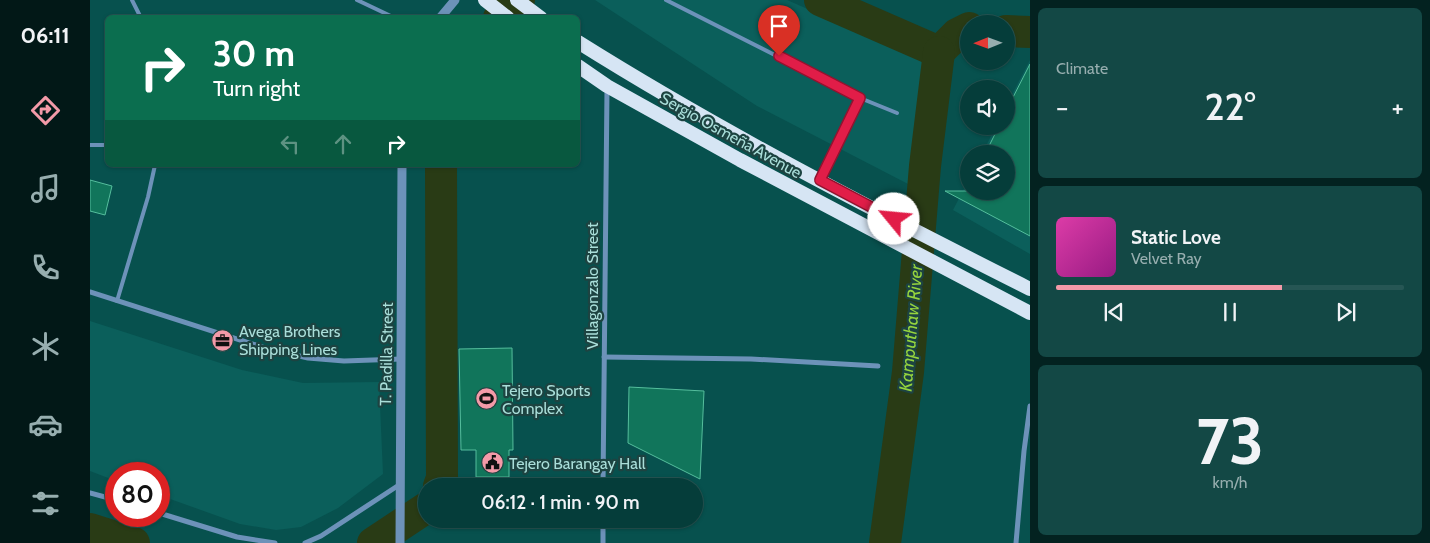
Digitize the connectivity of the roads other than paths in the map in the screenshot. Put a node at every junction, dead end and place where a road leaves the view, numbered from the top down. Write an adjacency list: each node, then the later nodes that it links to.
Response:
1 (132, 0): 8 (lane)
2 (357, 0): 9 (lane)
3 (455, 0): 10 (street)
4 (517, 0): 7 (highway)
5 (666, 0): 15 (lane)
6 (489, 3): 11 (highway)
7 (536, 14)
8 (139, 15)
9 (389, 15)
10 (442, 15)
11 (504, 15)
12 (580, 43): 21 (highway, Sergio Osmeña Avenue)
13 (580, 67): 14 (highway, Sergio Osmeña Avenue)
14 (607, 86): 25 (highway, Sergio Osmeña Avenue); 26 (street, Villagonzalo Street)
15 (860, 98): 16 (lane); 21 (lane)
16 (897, 112)
17 (90, 145): 18 (lane)
18 (105, 146)
19 (155, 167): 24 (lane)
20 (402, 167): 27 (street, T. Padilla Street)
21 (820, 180): 22 (highway, Sergio Osmeña Avenue)
22 (1030, 289)
23 (90, 292): 24 (street)
24 (117, 301): 27 (street)
25 (1030, 313)
26 (604, 357): 28 (street); 30 (street, Villagonzalo Street)
27 (402, 359): 31 (street, T. Padilla Street)
28 (878, 366)
29 (1030, 406): 40 (street)
30 (603, 478)
31 (399, 485): 37 (street); 38 (street, T. Padilla Street)
32 (90, 493): 33 (street)
33 (105, 497)
34 (170, 516): 36 (street)
35 (603, 528): 39 (street)
36 (275, 543)
37 (305, 543)
38 (400, 543)
39 (602, 543)
40 (1016, 543)

